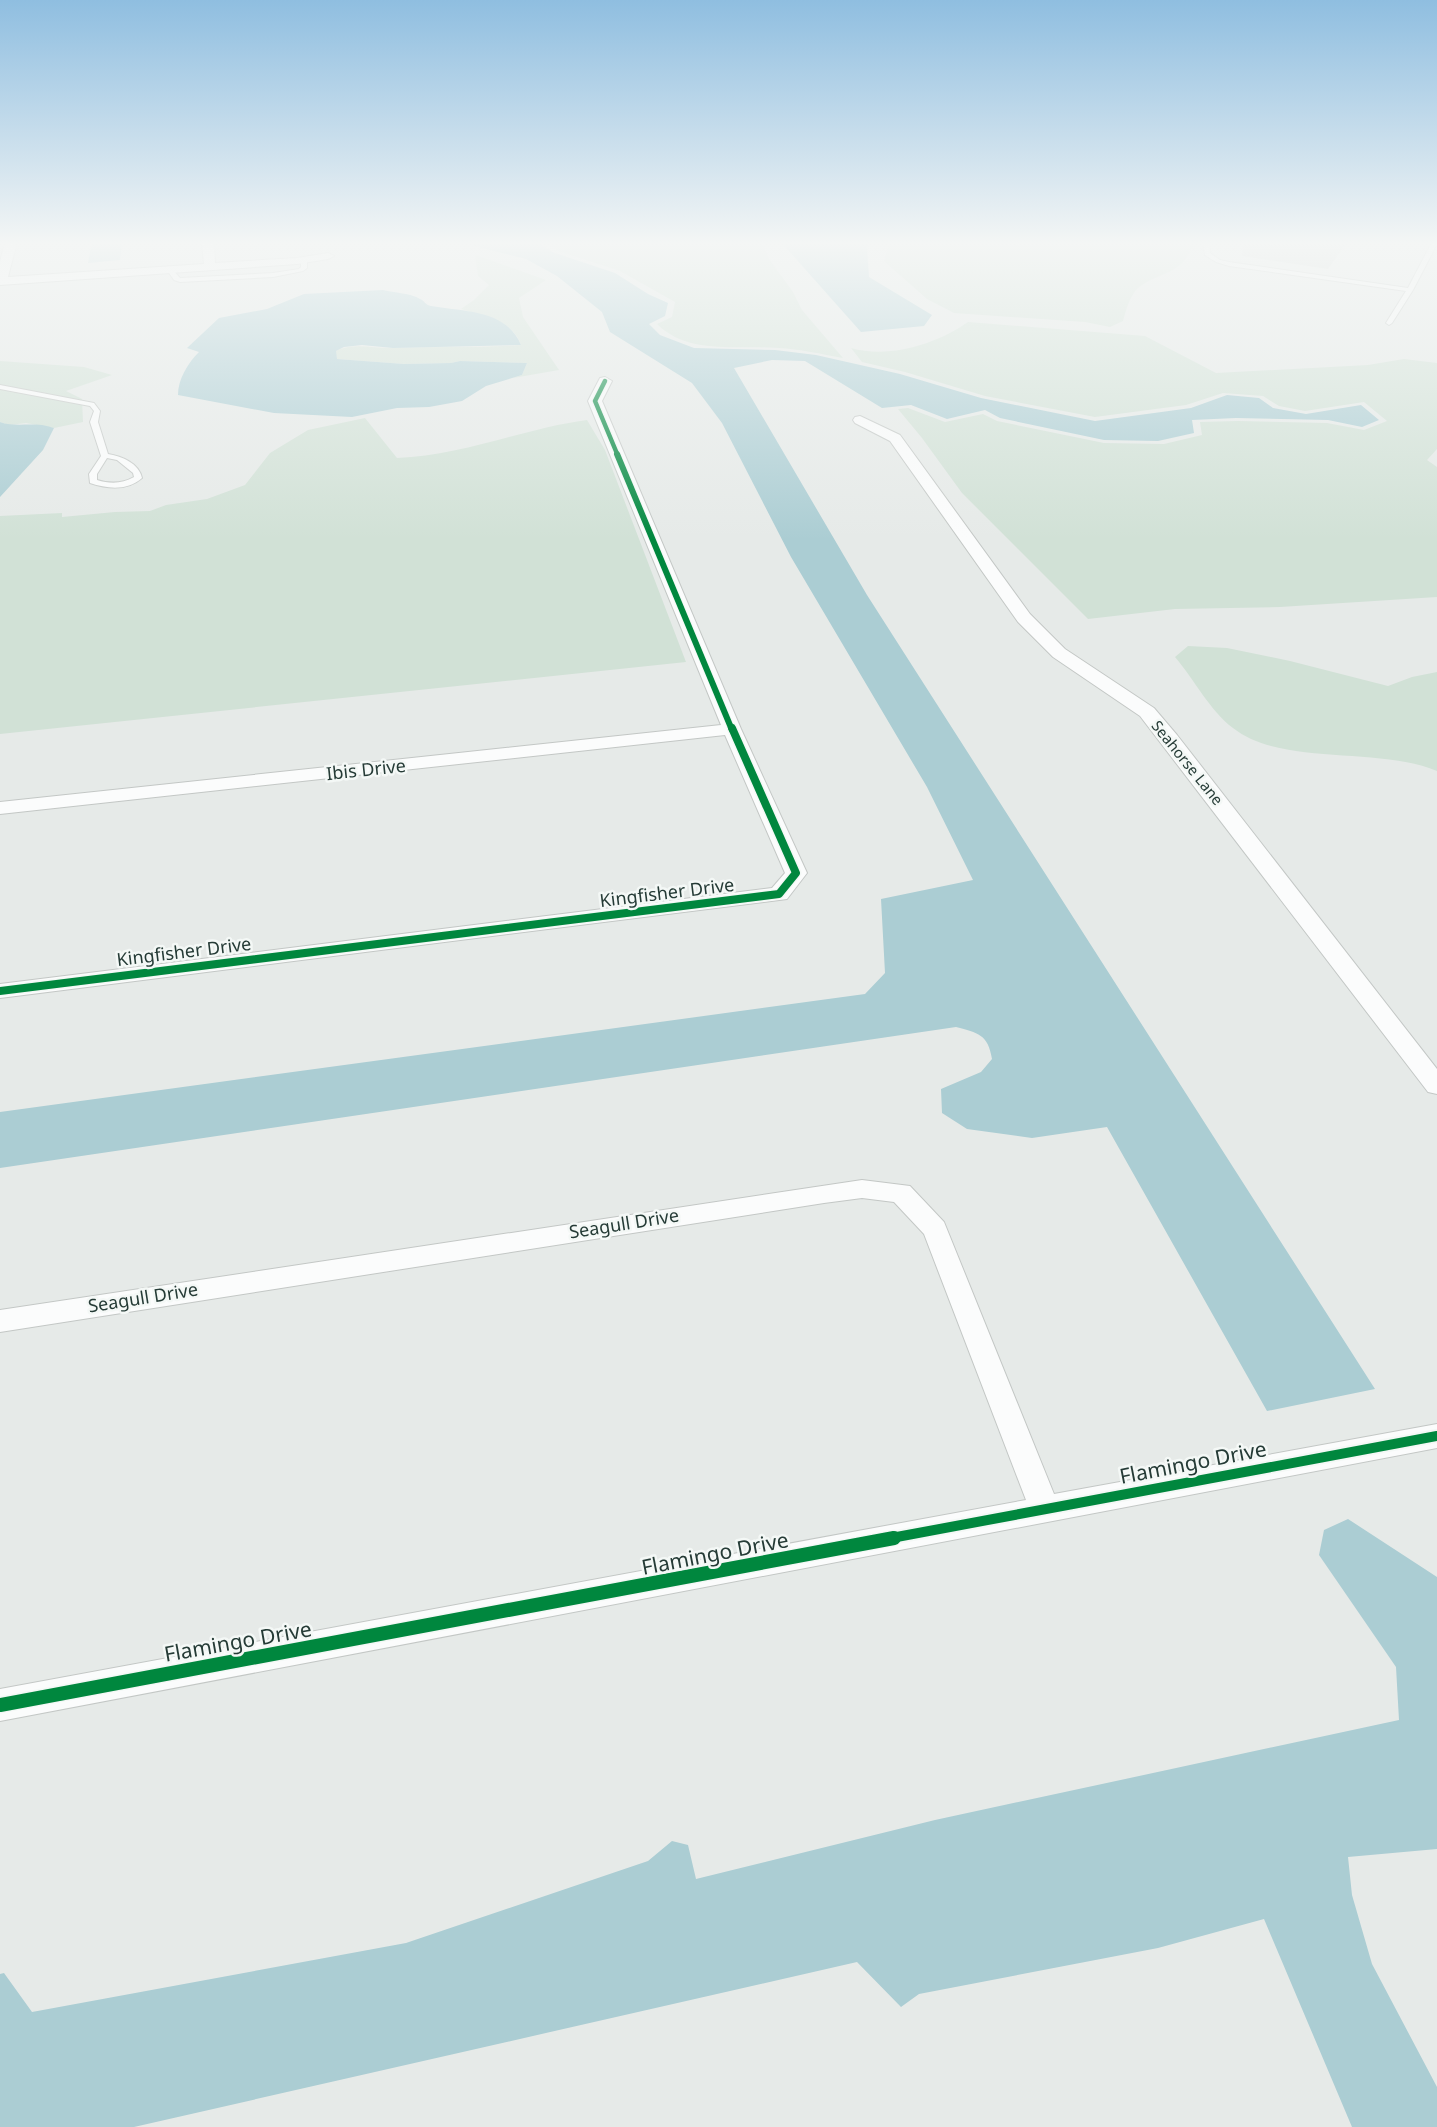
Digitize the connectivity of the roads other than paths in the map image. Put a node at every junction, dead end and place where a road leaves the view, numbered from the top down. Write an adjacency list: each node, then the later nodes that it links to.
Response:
1 (605, 381): 5 (street, Kingfisher Drive)
2 (0, 387): 4 (lane)
3 (860, 420): 8 (street, Seahorse Lane)
4 (105, 456): 4 (lane)
5 (732, 729): 6 (street, Ibis Drive); 7 (street, Kingfisher Drive)
6 (0, 808)
7 (0, 991)
8 (1437, 1086)
9 (0, 1321): 11 (street, Seagull Drive)
10 (1437, 1436): 11 (street, Flamingo Drive)
11 (1045, 1510): 12 (street, Flamingo Drive)
12 (0, 1705)

